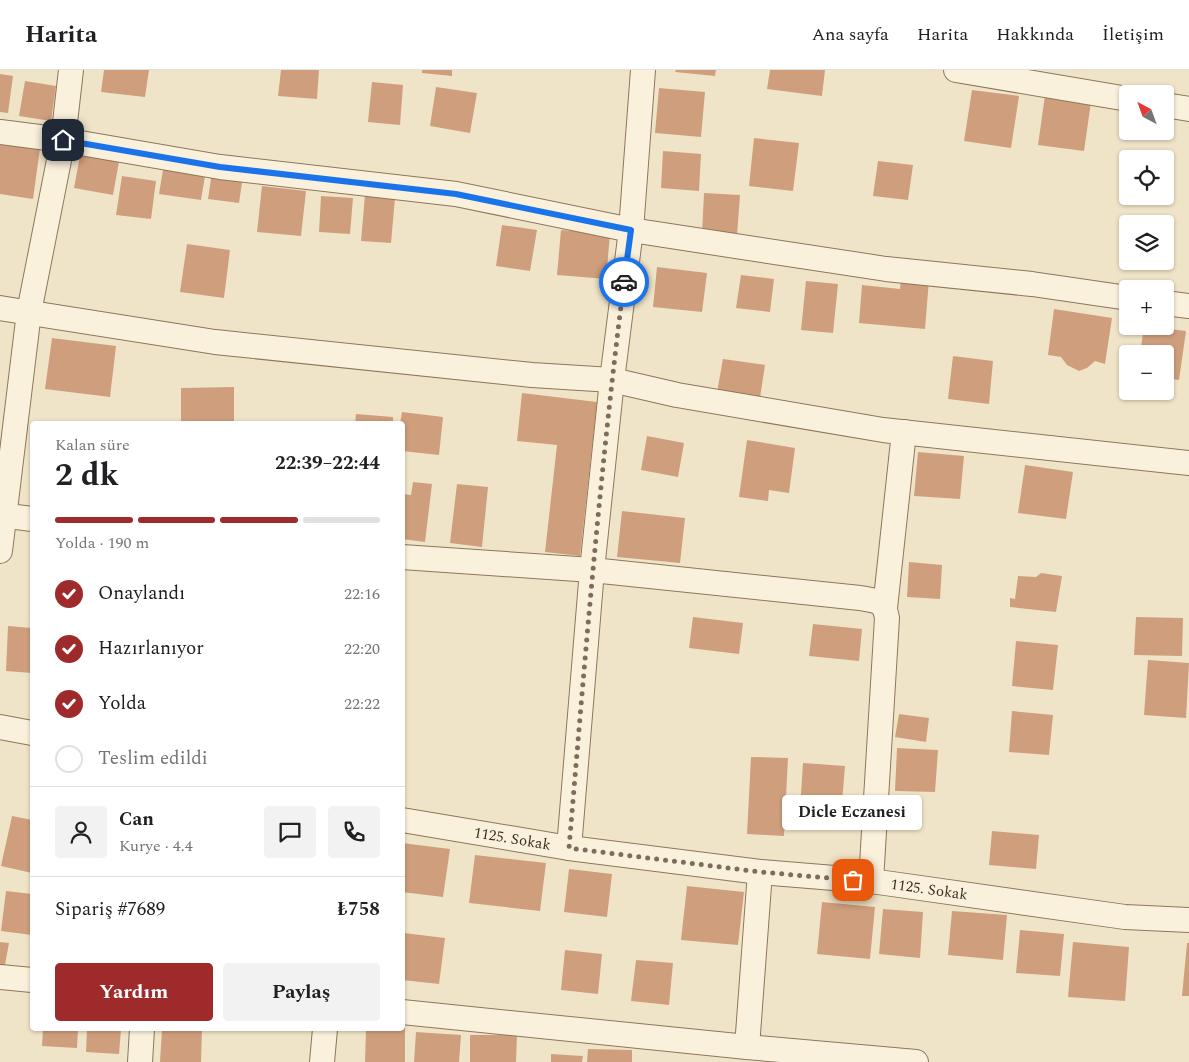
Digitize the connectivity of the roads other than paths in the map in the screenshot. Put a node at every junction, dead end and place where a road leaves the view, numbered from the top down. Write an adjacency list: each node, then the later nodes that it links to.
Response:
1 (71, 70): 8 (street)
2 (643, 70): 9 (street)
3 (956, 70): 4 (street)
4 (1119, 97)
5 (1174, 106): 6 (street)
6 (1189, 109)
7 (0, 132): 8 (street)
8 (63, 140): 9 (street); 14 (street)
9 (631, 230): 10 (street); 15 (street)
10 (1119, 297)
11 (1174, 304): 12 (street)
12 (1189, 306)
13 (0, 308): 14 (street)
14 (28, 312): 15 (street); 18 (street)
15 (612, 380): 16 (street); 22 (street)
16 (904, 432): 17 (street); 23 (street)
17 (1189, 463)
18 (3, 516): 19 (street); 20 (street)
19 (30, 519)
20 (0, 551)
21 (405, 556): 22 (street)
22 (592, 570): 23 (street); 27 (street)
23 (885, 608): 29 (street)
24 (0, 727): 25 (street)
25 (30, 733)
26 (405, 821): 27 (street, 1125. Sokak)
27 (569, 848): 28 (street, 1125. Sokak)
28 (760, 872): 29 (street, 1125. Sokak); 36 (street)
29 (871, 881): 30 (street, 1125. Sokak)
30 (1189, 920)
31 (0, 977): 32 (street)
32 (30, 980)
33 (405, 1012): 36 (street)
34 (142, 1031): 38 (street)
35 (325, 1031): 39 (street)
36 (748, 1047): 37 (street)
37 (876, 1060): 40 (street)
38 (140, 1062)
39 (322, 1062)
40 (916, 1062)

